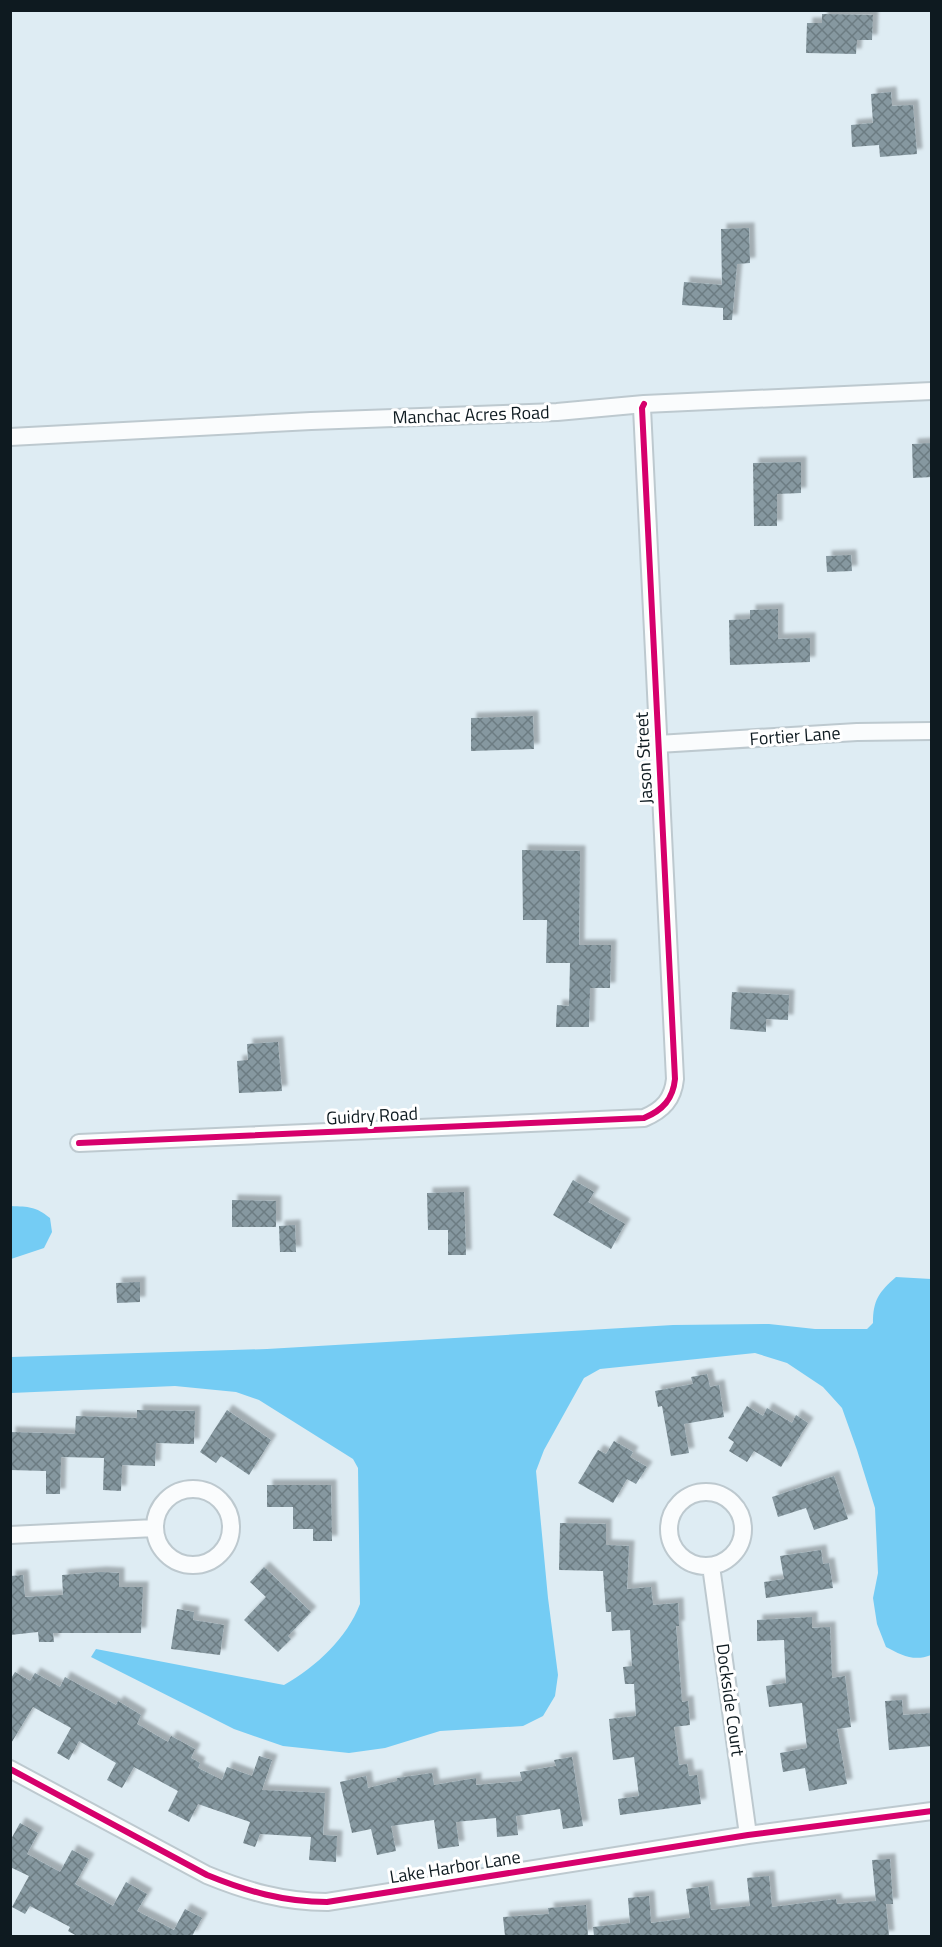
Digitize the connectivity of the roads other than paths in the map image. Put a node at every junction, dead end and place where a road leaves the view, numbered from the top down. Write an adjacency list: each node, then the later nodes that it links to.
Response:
1 (932, 391): 2 (street, Manchac Acres Road)
2 (644, 404): 3 (street, Manchac Acres Road); 5 (street, Jason Street)
3 (10, 437)
4 (932, 730): 5 (street, Fortier Lane)
5 (658, 744): 6 (street, Jason Street)
6 (664, 1107): 7 (street, Guidry Road)
7 (79, 1143)
8 (155, 1528): 8 (street); 9 (street)
9 (10, 1535)
10 (711, 1566): 10 (street); 13 (street, Dockside Court)
11 (10, 1769): 13 (street, Lake Harbor Lane)
12 (932, 1811): 13 (street, Lake Harbor Lane)
13 (748, 1835)

